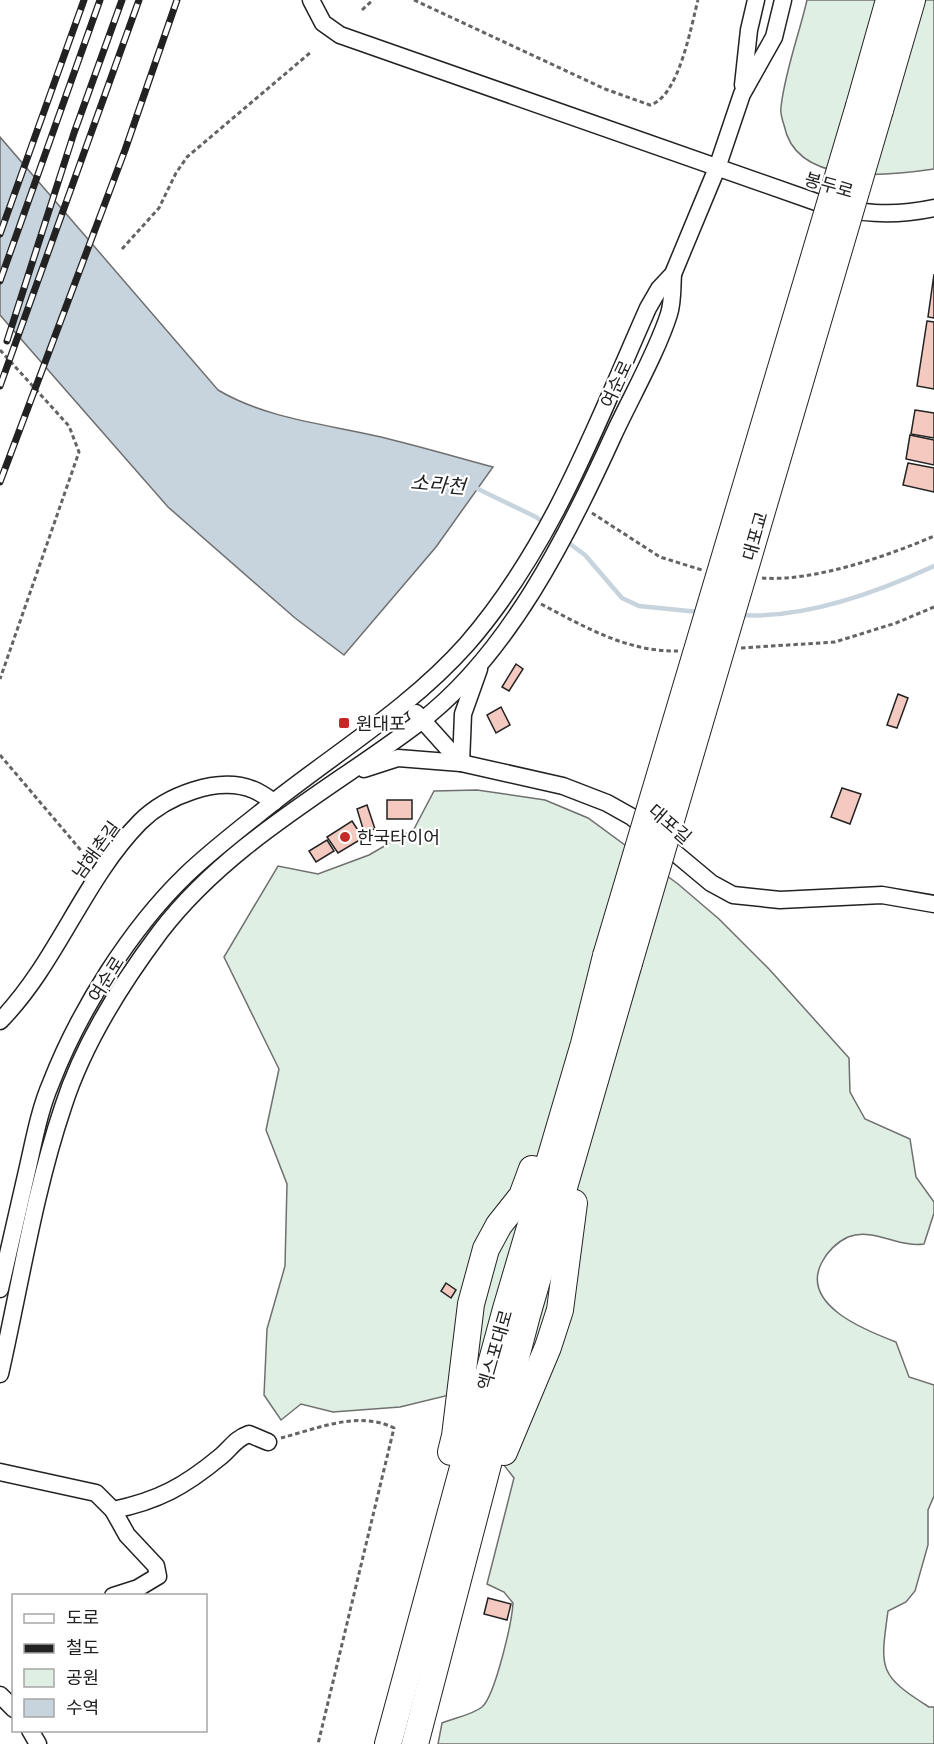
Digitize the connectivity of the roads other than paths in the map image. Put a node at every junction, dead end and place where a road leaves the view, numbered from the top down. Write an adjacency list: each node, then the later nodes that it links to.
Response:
1 (311, 0): 8 (street, 봉두로)
2 (756, 0): 6 (street, 여순로)
3 (783, 0): 6 (street, 여순로)
4 (889, 0): 7 (highway)
5 (912, 0): 7 (highway)
6 (742, 94): 8 (street, 여순로)
7 (869, 108): 18 (highway, 대포교, bridge)
8 (717, 168): 9 (street, 봉두로); 10 (street, 여순로)
9 (934, 208)
10 (673, 274): 11 (street, 여순로); 12 (street, 여순로)
11 (483, 660): 13 (street, 여순로); 14 (street)
12 (406, 702): 13 (street); 16 (street, 여순로)
13 (423, 721): 14 (street); 15 (street, 여순로)
14 (462, 763): 15 (street, 대포길); 17 (street, 대포길)
15 (338, 780): 22 (street, 여순로)
16 (274, 802): 19 (street, 남해촌길); 21 (street, 여순로)
17 (934, 904)
18 (618, 960): 20 (highway, 엑스포대로)
19 (0, 1021)
20 (594, 1048): 27 (highway, 엑스포대로); 27 (highway); 29 (highway, 엑스포대로); 30 (highway)
21 (0, 1289)
22 (0, 1374)
23 (268, 1442): 25 (street)
24 (0, 1472): 25 (street)
25 (113, 1510): 26 (street)
26 (119, 1594)
27 (415, 1639): 28 (highway, 엑스포대로)
28 (388, 1744)
29 (415, 1744)
30 (426, 1744)

